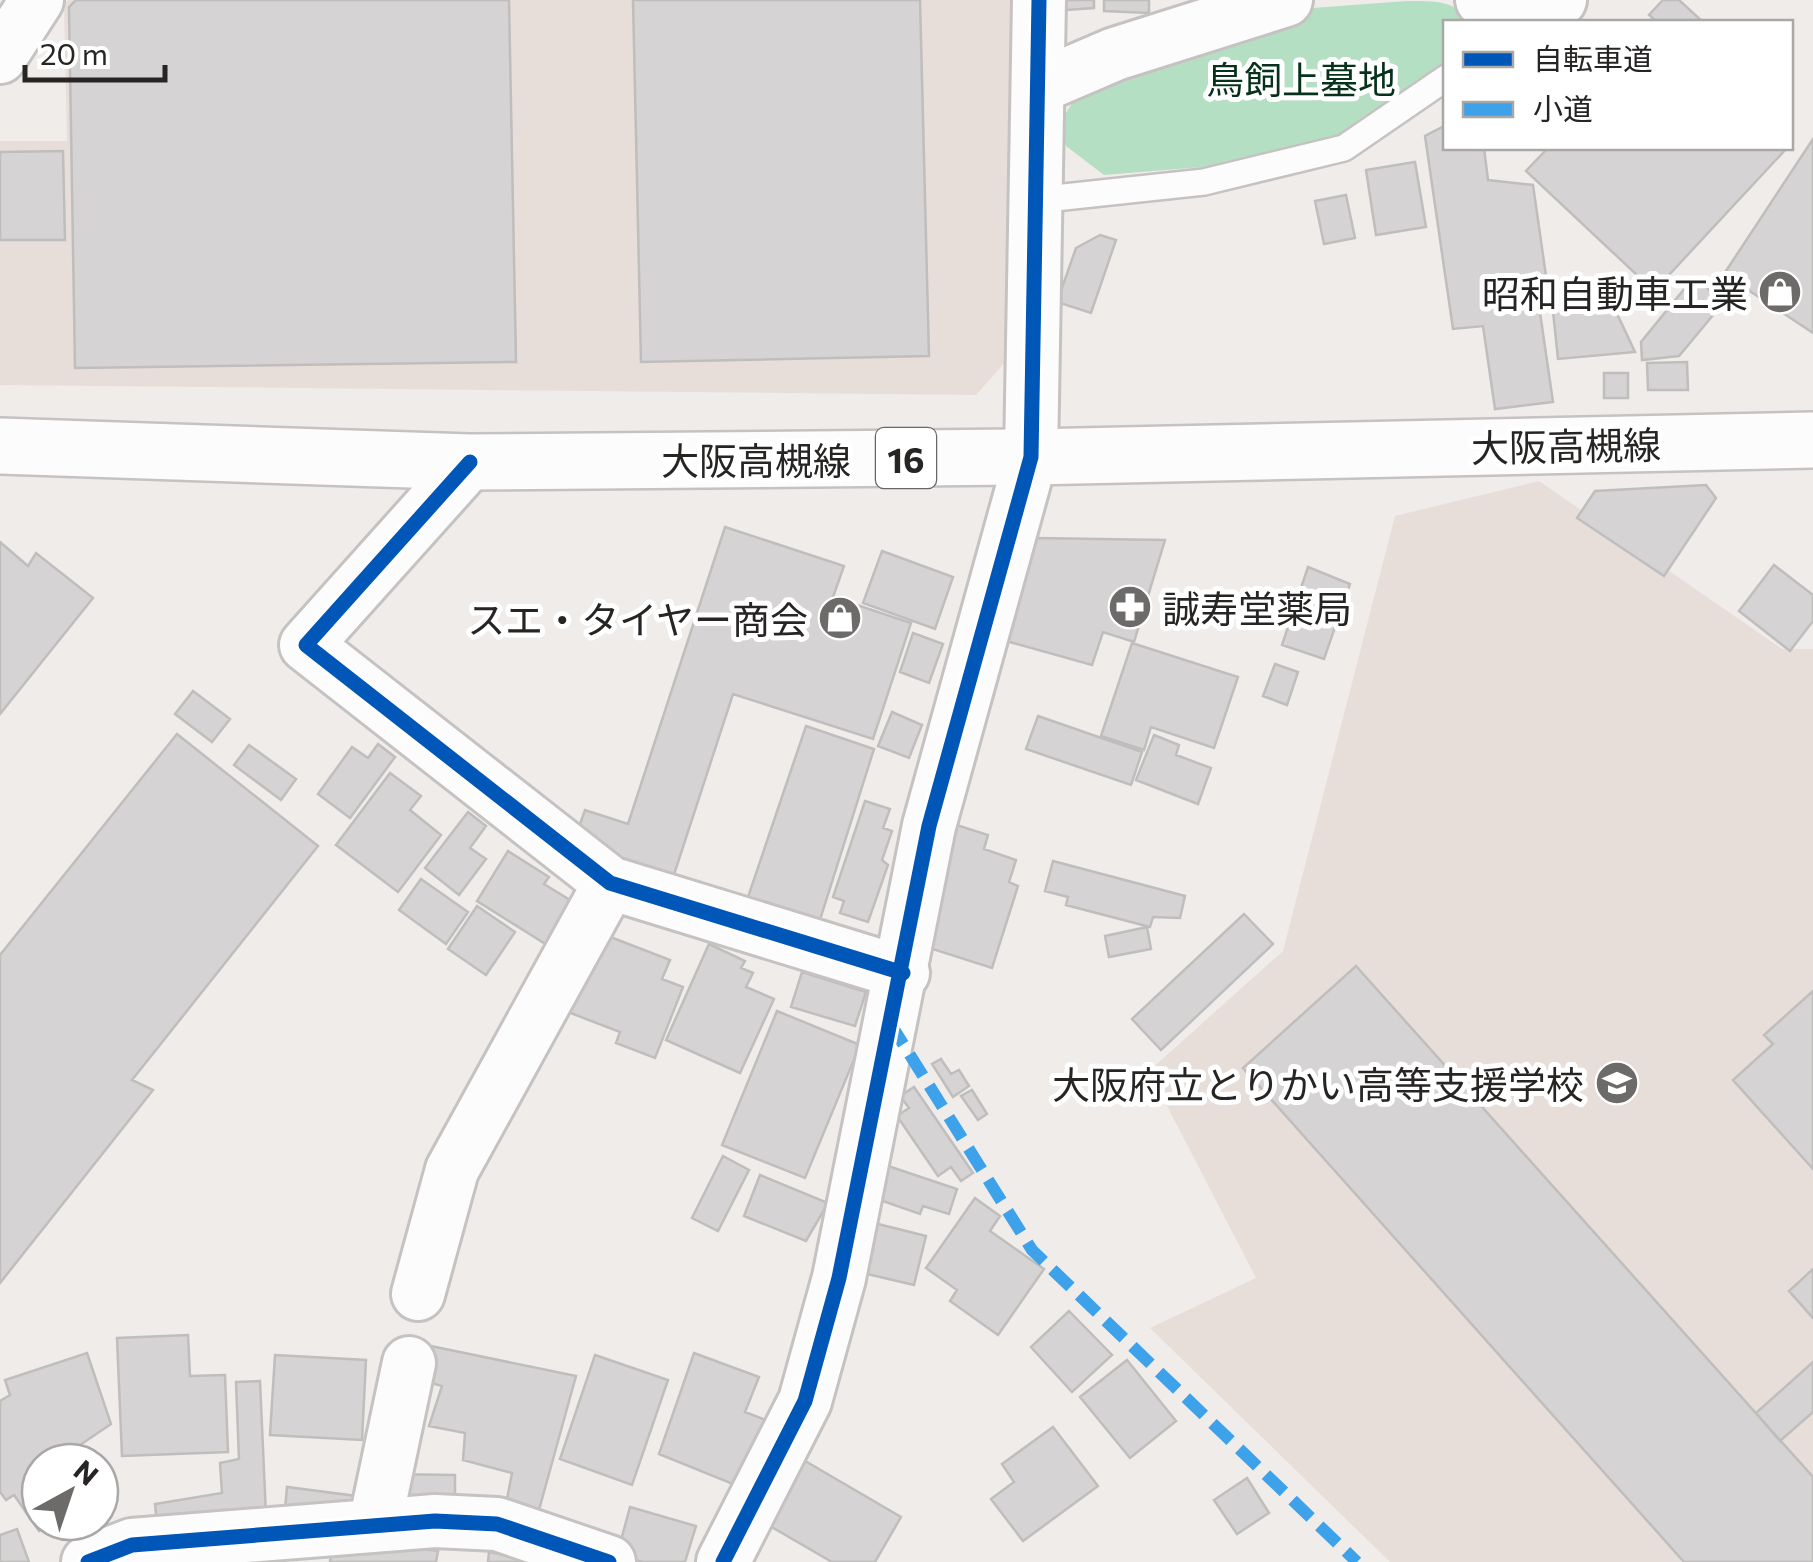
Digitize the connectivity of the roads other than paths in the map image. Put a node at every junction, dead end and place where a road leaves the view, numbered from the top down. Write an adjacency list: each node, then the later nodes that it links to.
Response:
1 (37, 0): 8 (street)
2 (1040, 0): 10 (street)
3 (1286, 0): 10 (street)
4 (1482, 0): 6 (street)
5 (1560, 0): 7 (street)
6 (1507, 20)
7 (1530, 20)
8 (0, 57)
9 (1443, 80): 11 (lane)
10 (1038, 87): 11 (street)
11 (1036, 200): 14 (street)
12 (1813, 440): 14 (main road, 大阪高槻線 / 16)
13 (0, 446): 15 (main road, 大阪高槻線 / 16)
14 (1031, 457): 15 (main road, 大阪高槻線 / 16); 17 (street)
15 (470, 462): 16 (street)
16 (610, 883): 17 (street); 18 (street)
17 (902, 973): 25 (street)
18 (418, 1294)
19 (408, 1362): 20 (street)
20 (375, 1524): 21 (street); 22 (street)
21 (461, 1542): 24 (street)
22 (310, 1545): 23 (street)
23 (88, 1562)
24 (609, 1562)
25 (723, 1562)

